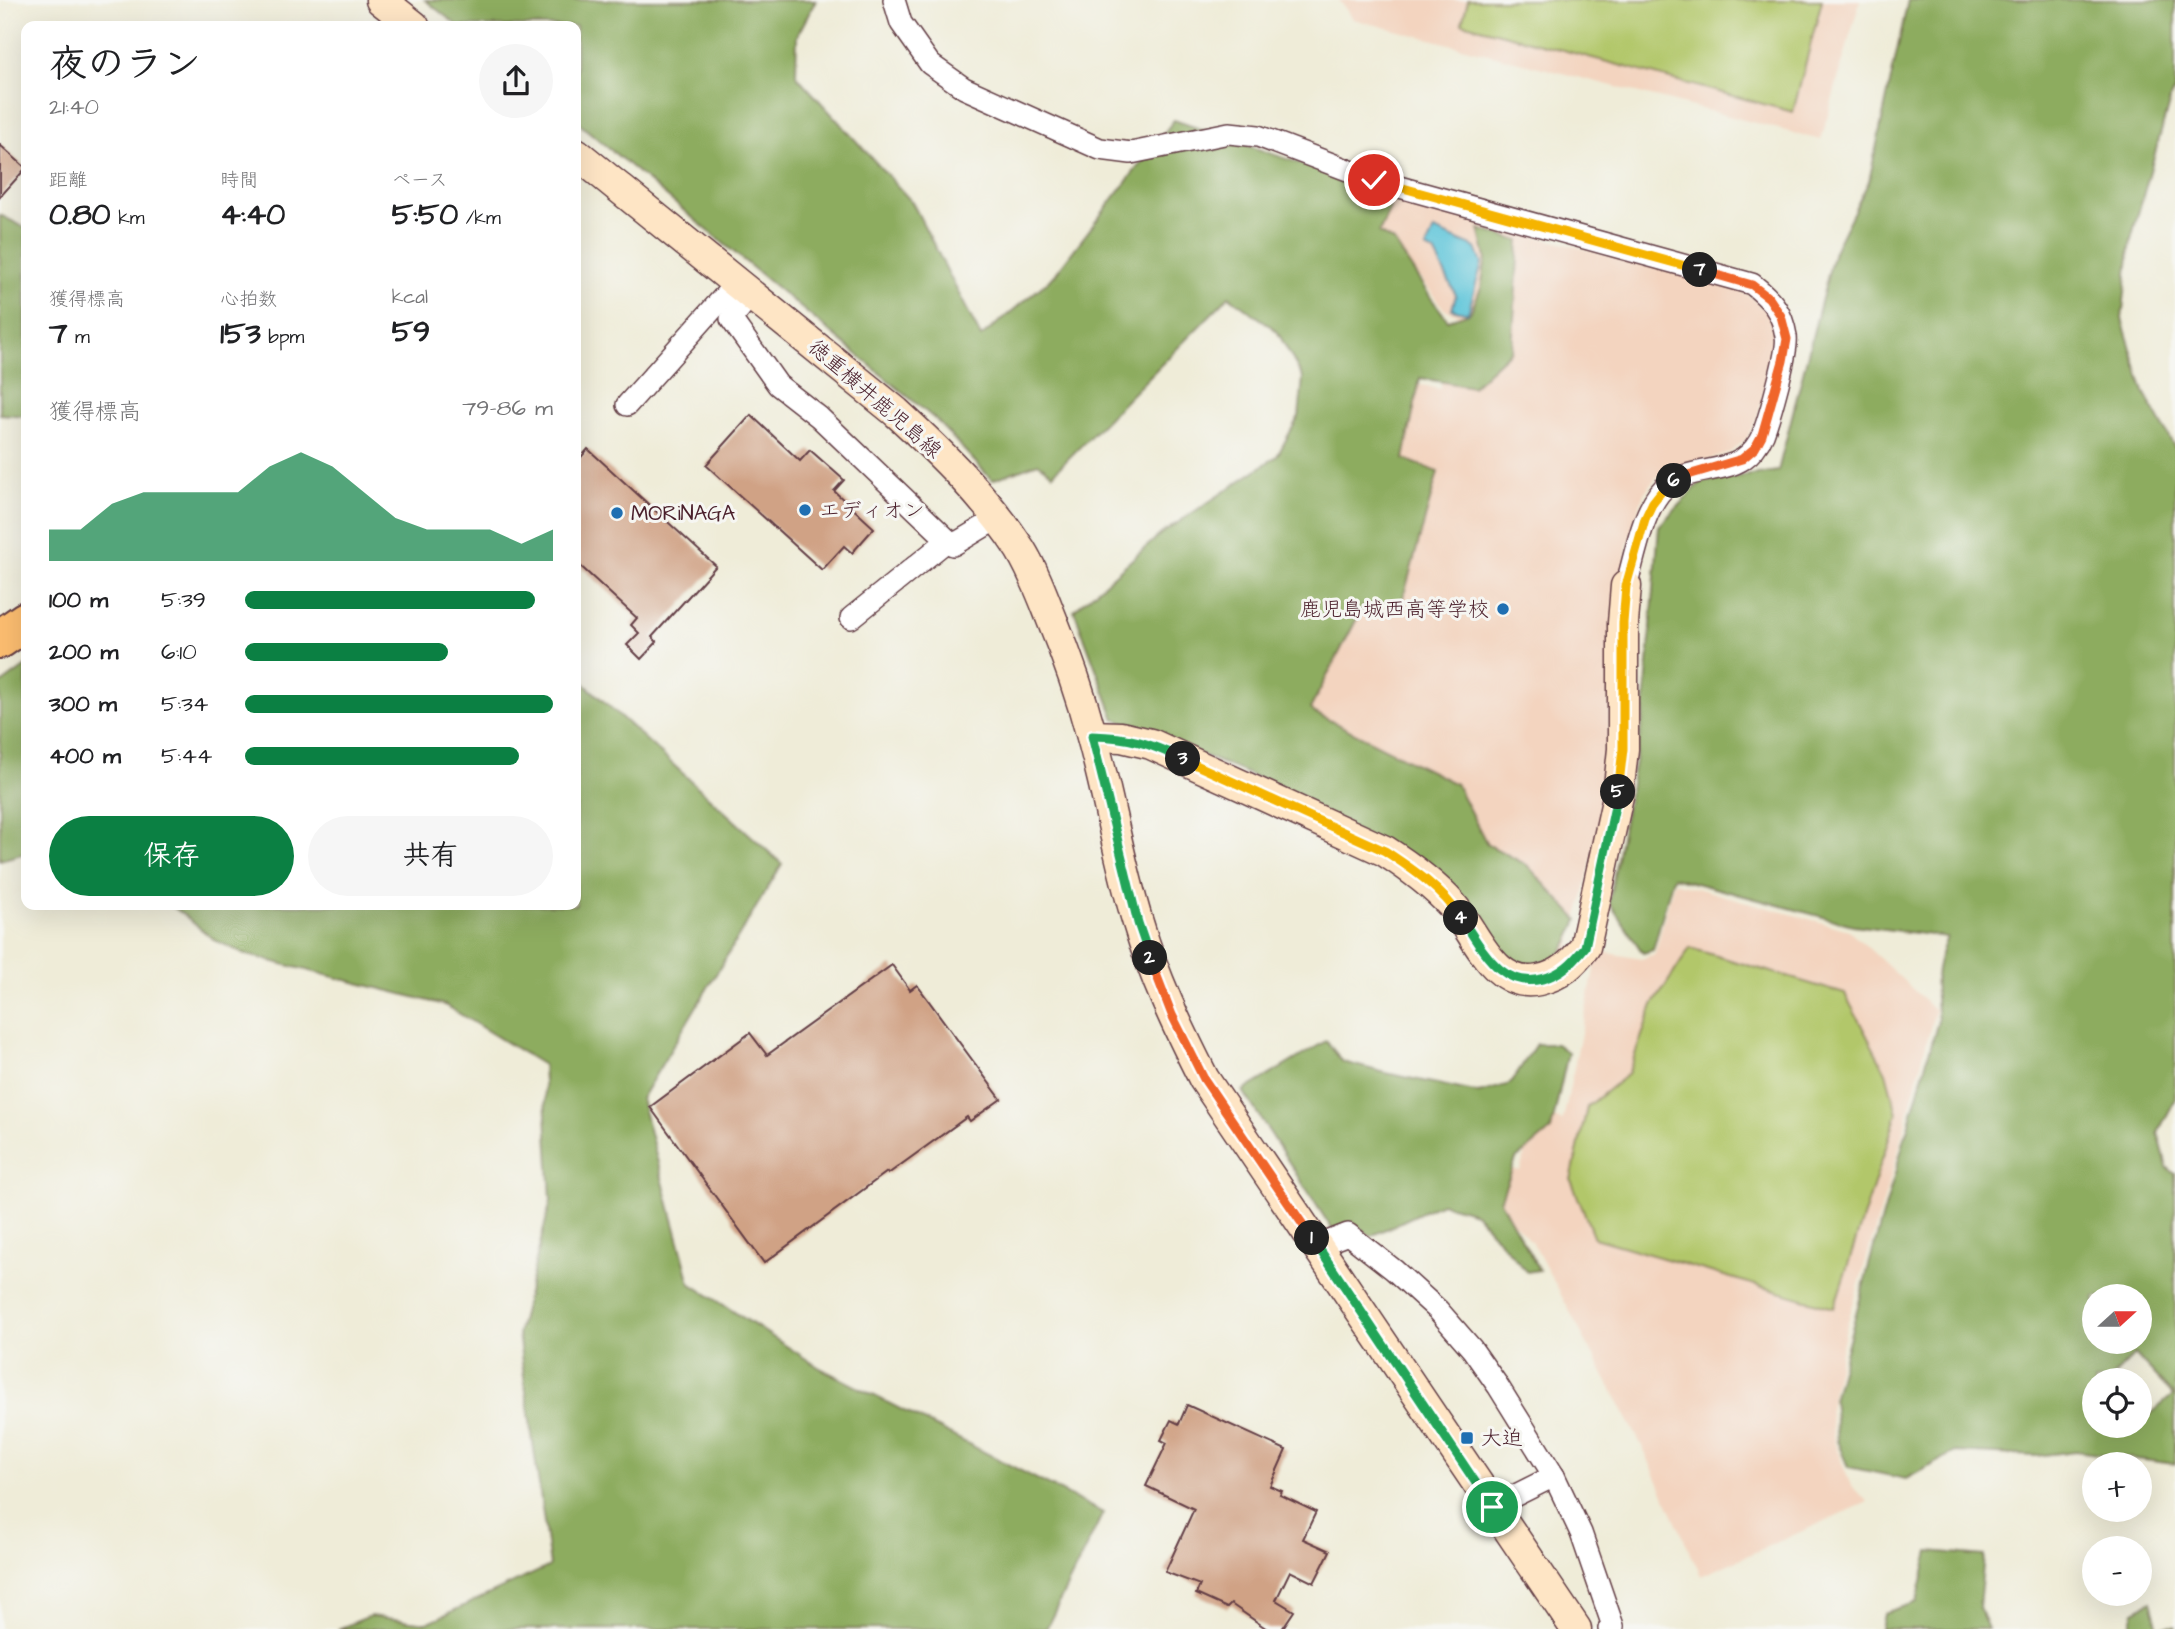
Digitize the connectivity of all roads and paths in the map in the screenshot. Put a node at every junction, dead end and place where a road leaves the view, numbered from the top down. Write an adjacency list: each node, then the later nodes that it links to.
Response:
1 (381, 0): 3 (main road)
2 (894, 0): 9 (street)
3 (408, 21)
4 (581, 157): 5 (main road, 徳重横井鹿児島線)
5 (743, 289): 6 (street); 7 (main road, 徳重横井鹿児島線); 8 (street)
6 (627, 405)
7 (998, 518): 8 (street); 13 (main road, 徳重横井鹿児島線)
8 (947, 540): 10 (street)
9 (1626, 586): 13 (main road)
10 (851, 618)
11 (21, 624): 12 (highway)
12 (0, 639)
13 (1092, 736): 14 (main road, 徳重横井鹿児島線)
14 (1317, 1246): 15 (street); 16 (main road, 徳重横井鹿児島線)
15 (1554, 1476): 16 (street); 18 (street)
16 (1492, 1507): 17 (main road, 徳重横井鹿児島線)
17 (1576, 1629)
18 (1609, 1629)

